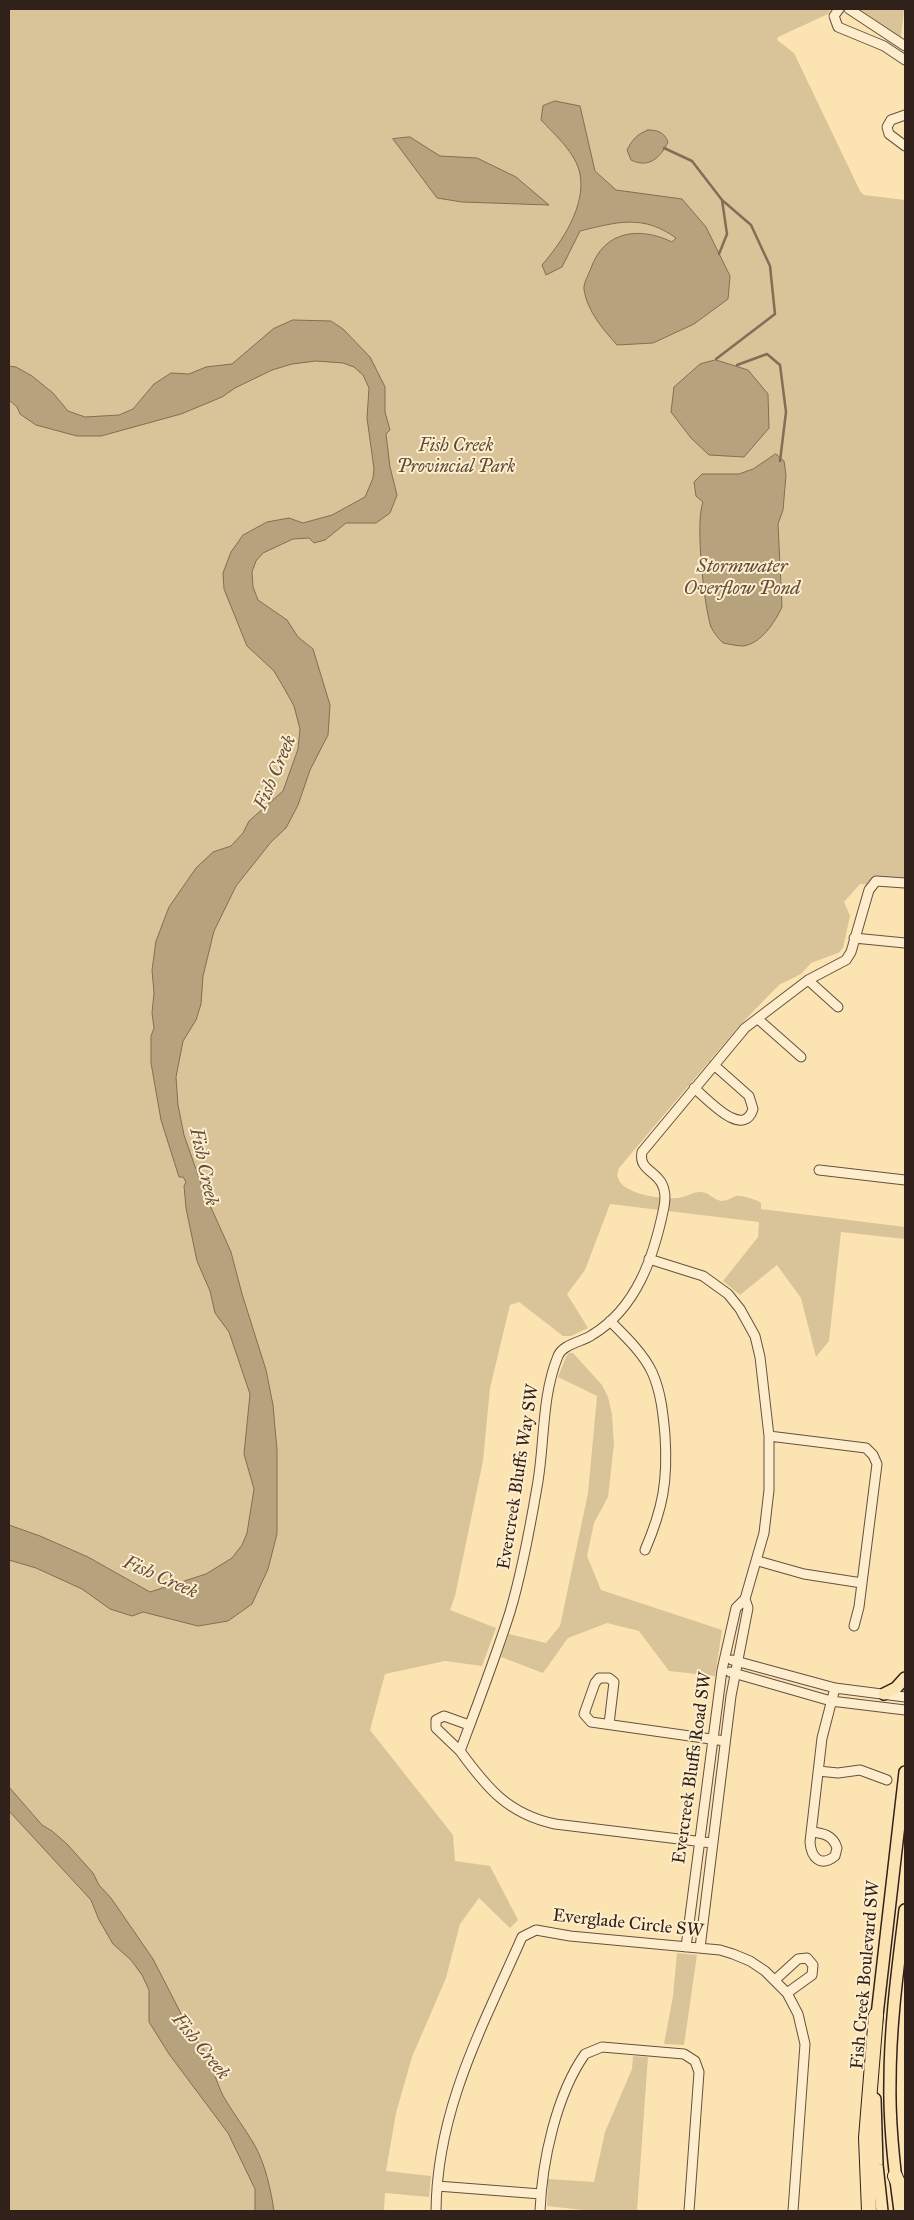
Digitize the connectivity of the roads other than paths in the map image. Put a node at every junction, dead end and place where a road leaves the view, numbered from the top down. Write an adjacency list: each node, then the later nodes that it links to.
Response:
1 (839, 9): 4 (street)
2 (849, 9): 3 (street)
3 (905, 46)
4 (905, 60)
5 (905, 115): 6 (street)
6 (905, 146)
7 (905, 883): 8 (street)
8 (854, 938): 9 (street); 10 (street)
9 (905, 943)
10 (808, 980): 11 (street); 12 (street)
11 (838, 1007)
12 (758, 1019): 13 (street); 14 (street)
13 (801, 1057)
14 (714, 1066): 15 (street); 15 (street)
15 (694, 1088): 18 (street, Evercreek Bluffs Way SW)
16 (819, 1170): 17 (street)
17 (905, 1180)
18 (650, 1259): 19 (street, Evercreek Bluffs Way SW); 20 (street, Evercreek Bluffs Road SW)
19 (610, 1321): 21 (street); 37 (street, Evercreek Bluffs Way SW)
20 (769, 1436): 22 (street, Evercreek Bluffs Road SW); 23 (street)
21 (644, 1550)
22 (758, 1561): 23 (street); 24 (street, Evercreek Bluffs Road SW)
23 (862, 1583): 25 (street)
24 (745, 1599): 26 (street, Evercreek Bluffs Road SW); 27 (street, Evercreek Bluffs Road SW)
25 (854, 1626)
26 (725, 1657): 27 (street); 28 (street, Evercreek Bluffs Road SW)
27 (737, 1661): 29 (street, Evercreek Bluffs Road SW); 31 (street)
28 (722, 1670): 29 (street); 38 (street, Evercreek Bluffs Road SW)
29 (735, 1673): 34 (street); 39 (street, Evercreek Bluffs Road SW)
30 (905, 1678): 32 (main road)
31 (835, 1688): 32 (street); 34 (street)
32 (884, 1694): 33 (street)
33 (905, 1697)
34 (831, 1701): 35 (street); 41 (street)
35 (905, 1710)
36 (609, 1724): 36 (street); 38 (street)
37 (469, 1725): 40 (street, Evercreek Bluffs Way SW); 40 (street)
38 (712, 1739): 39 (street); 45 (street, Evercreek Bluffs Road SW)
39 (725, 1741): 46 (street, Evercreek Bluffs Road SW)
40 (460, 1752): 45 (street)
41 (818, 1771): 43 (street); 44 (street)
42 (905, 1772): 52 (main road, Fish Creek Boulevard SW)
43 (887, 1780)
44 (811, 1832)
45 (699, 1841): 46 (street); 48 (street, Evercreek Bluffs Road SW)
46 (712, 1843): 49 (street, Evercreek Bluffs Road SW)
47 (905, 1910): 53 (main road, Fish Creek Boulevard SW)
48 (686, 1947): 49 (street, Everglade Circle SW); 54 (street, Everglade Circle SW)
49 (700, 1948): 50 (street, Everglade Circle SW)
50 (775, 1980): 51 (street, Everglade Circle SW); 51 (street)
51 (787, 1993): 60 (street, Everglade Circle SW)
52 (876, 2015): 61 (highway); 62 (main road, Fish Creek Boulevard SW)
53 (895, 2176): 56 (highway); 63 (main road, Fish Creek Boulevard SW)
54 (437, 2186): 55 (street); 57 (street, Everglade Circle SW)
55 (541, 2194): 58 (street); 59 (street)
56 (905, 2198)
57 (436, 2211)
58 (540, 2211)
59 (689, 2211)
60 (793, 2211)
61 (869, 2211)
62 (882, 2211)
63 (900, 2211)

